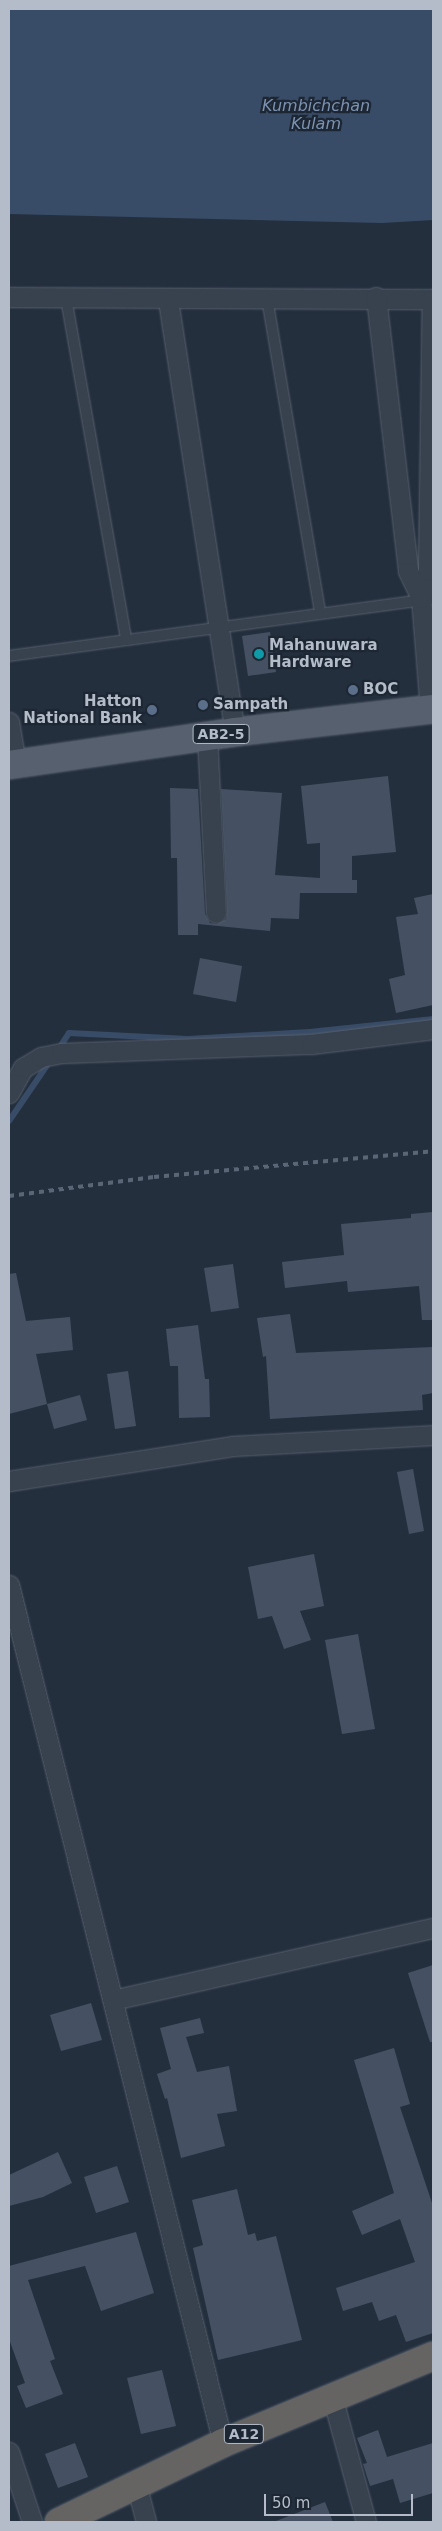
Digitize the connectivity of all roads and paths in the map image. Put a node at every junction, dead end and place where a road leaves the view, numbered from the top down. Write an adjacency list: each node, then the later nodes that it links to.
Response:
1 (9, 297): 3 (street)
2 (376, 297): 4 (street); 5 (street); 7 (street)
3 (66, 298): 6 (street); 10 (lane)
4 (267, 298): 6 (street); 8 (lane)
5 (432, 299): 7 (street)
6 (168, 300): 9 (street)
7 (427, 598): 8 (lane); 12 (street)
8 (320, 612): 9 (lane)
9 (219, 627): 10 (lane); 14 (street)
10 (126, 640): 11 (lane)
11 (9, 656)
12 (432, 709): 14 (main road, AB2-5)
13 (9, 722): 16 (street)
14 (235, 732): 15 (main road, AB2-5)
15 (207, 736): 16 (main road, AB2-5); 17 (street)
16 (12, 764)
17 (216, 913)
18 (433, 1029): 19 (street)
19 (9, 1093)
20 (433, 1435): 21 (street)
21 (9, 1481)
22 (9, 1585): 24 (street)
23 (433, 1928): 24 (street)
24 (113, 2000): 27 (street)
25 (433, 2356): 26 (highway, A12)
26 (332, 2396): 27 (highway, A12); 33 (street)
27 (224, 2443): 29 (highway, A12)
28 (9, 2452): 30 (street)
29 (136, 2484): 31 (highway, A12); 32 (street)
30 (32, 2522)
31 (59, 2522)
32 (146, 2522)
33 (366, 2522)

